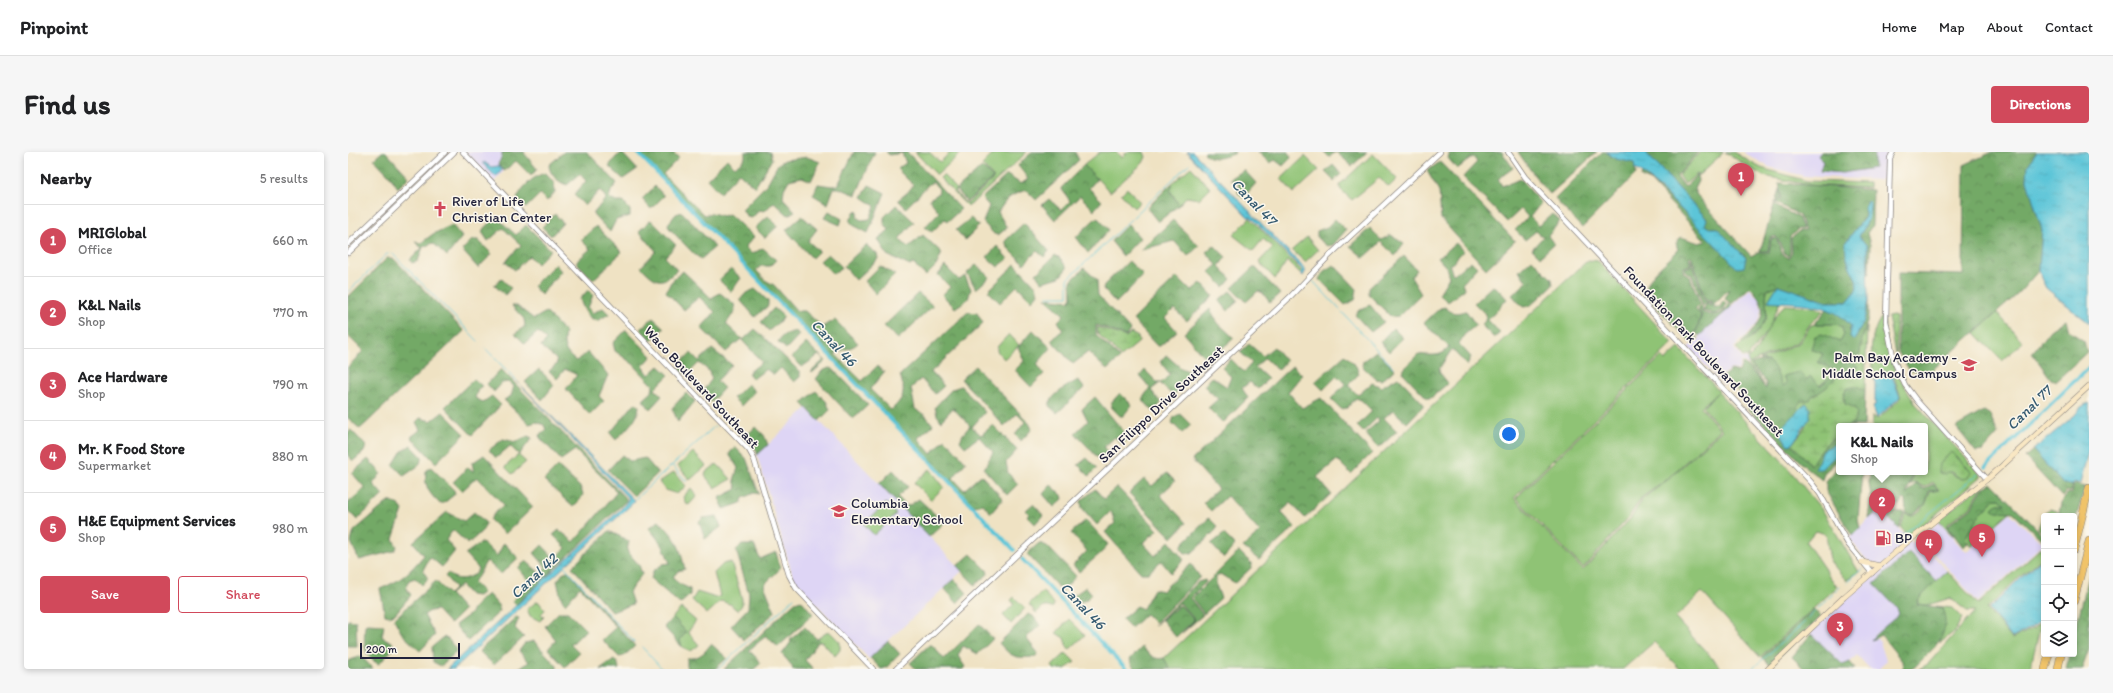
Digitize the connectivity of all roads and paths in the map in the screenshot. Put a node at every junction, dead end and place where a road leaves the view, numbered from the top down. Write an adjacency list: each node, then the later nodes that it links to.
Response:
1 (445, 152): 7 (street)
2 (454, 152): 8 (street)
3 (463, 152): 20 (street, Waco Boulevard Southeast)
4 (1440, 152): 21 (street, San Filippo Drive Southeast)
5 (1508, 152): 14 (street, Foundation Park Boulevard Southeast)
6 (1892, 152): 10 (street)
7 (348, 244)
8 (348, 253)
9 (2089, 386): 10 (main road)
10 (1987, 479): 15 (main road)
11 (2089, 488): 13 (highway)
12 (2089, 541): 17 (highway)
13 (2074, 549)
14 (1862, 562): 15 (main road); 16 (street, Foundation Park Boulevard Southeast)
15 (1880, 566): 16 (main road)
16 (1872, 573): 22 (main road)
17 (2077, 589)
18 (2047, 657): 23 (highway)
19 (2060, 657): 24 (highway)
20 (872, 669)
21 (896, 669)
22 (1768, 669)
23 (2045, 669)
24 (2058, 669)

